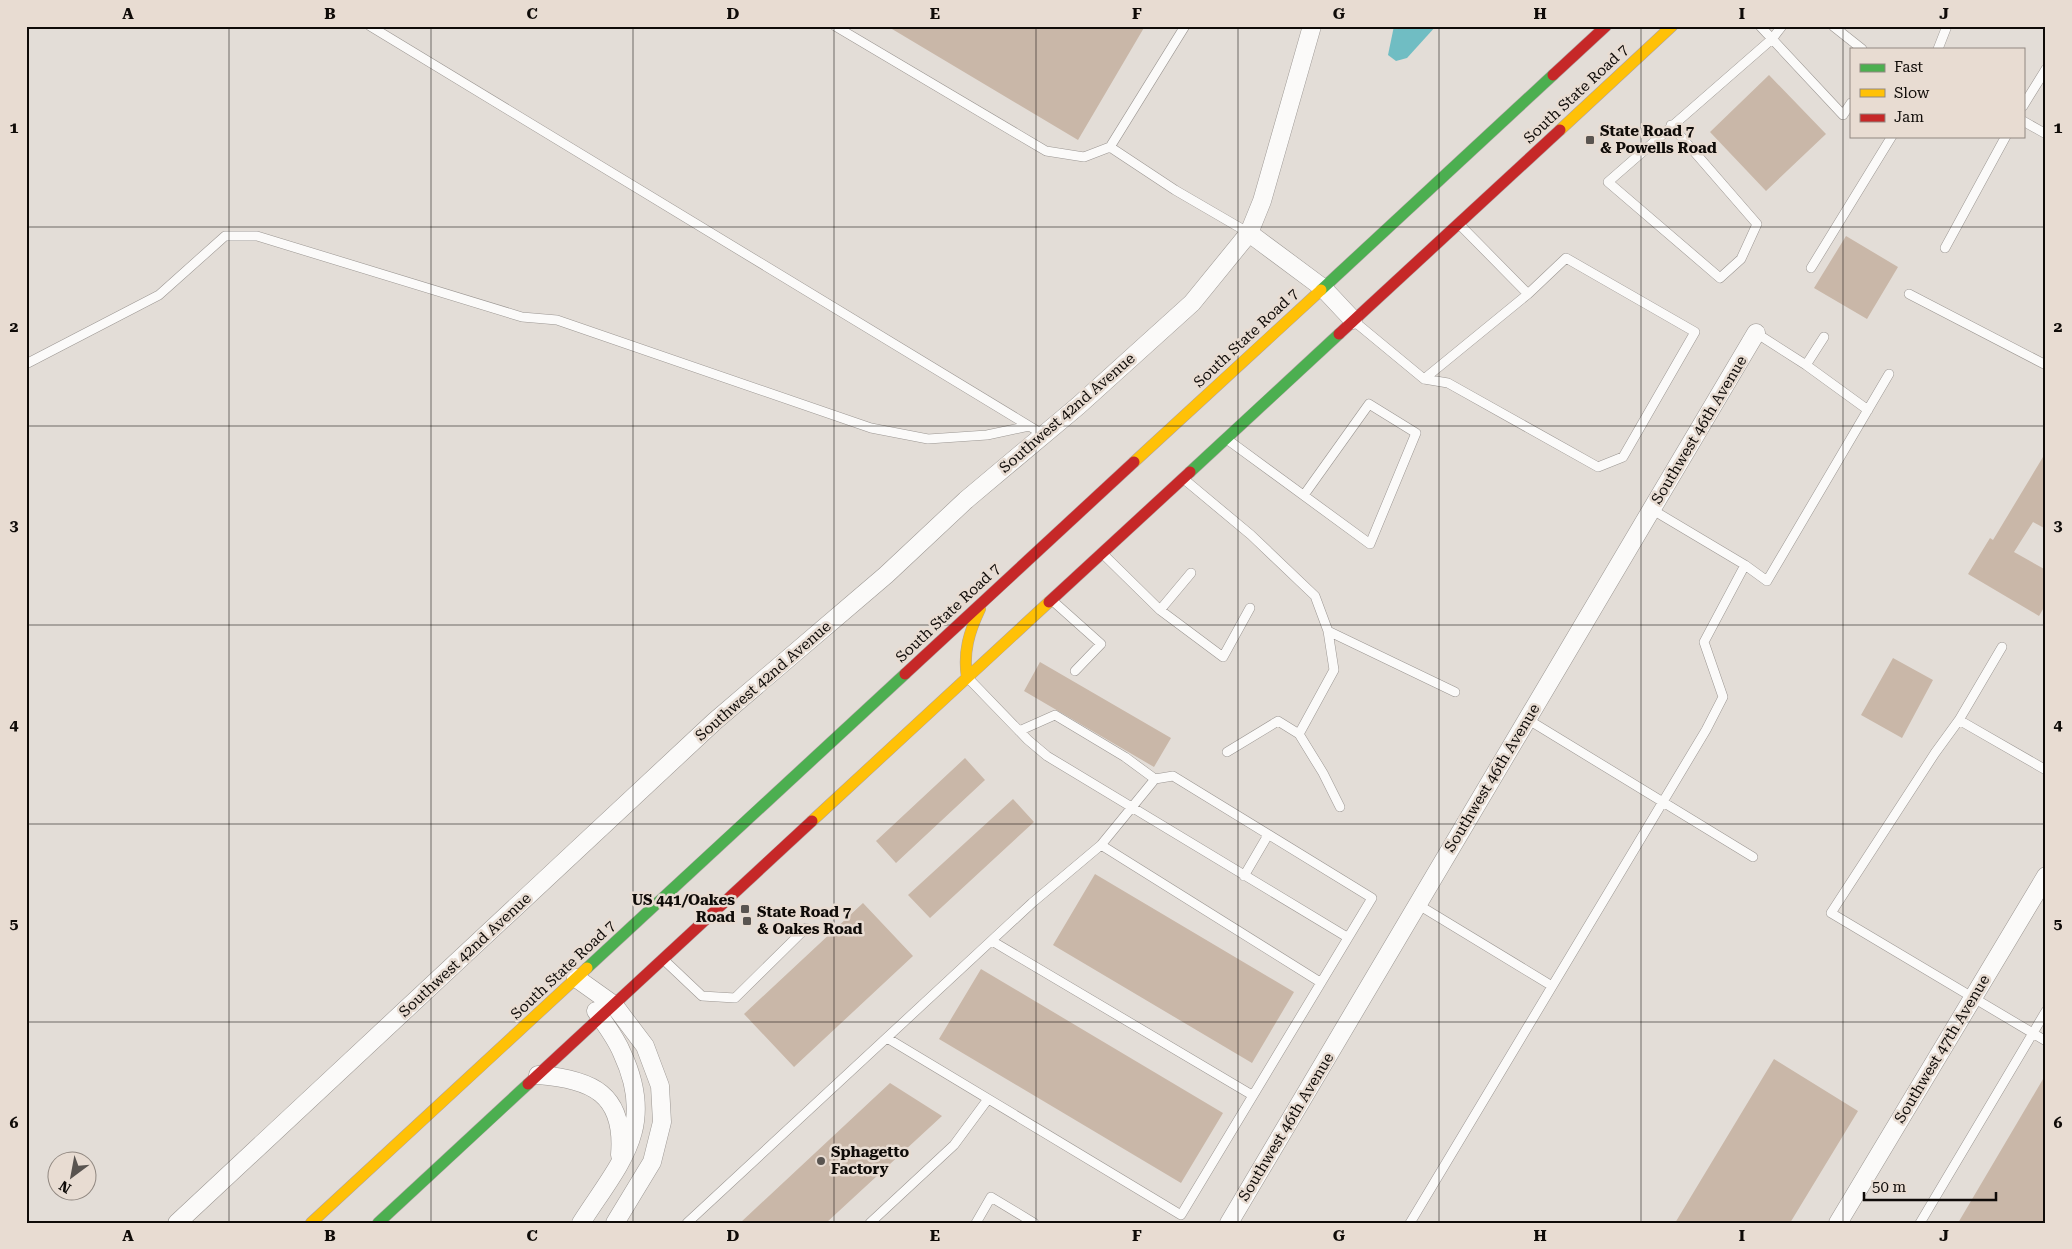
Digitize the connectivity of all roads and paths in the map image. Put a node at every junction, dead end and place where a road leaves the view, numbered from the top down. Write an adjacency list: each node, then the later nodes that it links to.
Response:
1 (370, 26): 39 (lane)
2 (835, 26): 22 (lane)
3 (1185, 26): 22 (lane)
4 (1312, 26): 24 (street, Southwest 42nd Avenue)
5 (1606, 26): 27 (main road, South State Road 7)
6 (1672, 26): 23 (main road, South State Road 7)
7 (1760, 26): 11 (lane)
8 (1782, 26): 11 (lane)
9 (1833, 26): 12 (lane)
10 (1947, 26): 13 (lane)
11 (1772, 38): 15 (lane); 18 (lane)
12 (1861, 48)
13 (1938, 48)
14 (2046, 69): 16 (lane)
15 (1850, 104)
16 (2024, 104)
17 (2024, 122): 19 (lane)
18 (1670, 125): 18 (lane)
19 (2046, 134)
20 (1891, 138): 26 (lane)
21 (2005, 138): 25 (lane)
22 (1110, 148): 24 (lane)
23 (1459, 223): 28 (lane); 30 (main road, South State Road 7)
24 (1249, 233): 27 (street); 39 (street, Southwest 42nd Avenue)
25 (1944, 248)
26 (1811, 268)
27 (1323, 288): 30 (street); 47 (main road, South State Road 7)
28 (1528, 294): 37 (lane); 37 (lane)
29 (1908, 294): 35 (lane)
30 (1353, 320): 37 (lane); 40 (main road, South State Road 7)
31 (1756, 334): 34 (lane); 43 (street, Southwest 46th Avenue)
32 (1824, 337): 34 (lane)
33 (26, 364): 39 (lane)
34 (1806, 365): 38 (lane)
35 (2046, 366)
36 (1889, 374): 38 (lane)
37 (1424, 379)
38 (1868, 410): 45 (lane)
39 (1036, 430): 90 (street, Southwest 42nd Avenue)
40 (1226, 438): 41 (main road, South State Road 7); 42 (lane)
41 (1183, 478): 44 (main road, South State Road 7); 51 (lane)
42 (1304, 495): 42 (lane)
43 (1651, 509): 45 (lane); 56 (street, Southwest 46th Avenue)
44 (1102, 553): 48 (main road, South State Road 7); 50 (lane)
45 (1745, 565): 63 (lane)
46 (1191, 573): 50 (lane)
47 (986, 599): 54 (main road); 76 (main road, South State Road 7)
48 (1052, 600): 53 (lane); 54 (main road, South State Road 7)
49 (1250, 608): 50 (lane)
50 (1160, 610)
51 (1328, 631): 55 (lane); 59 (lane)
52 (2002, 647): 57 (lane)
53 (1075, 671)
54 (967, 678): 58 (lane); 75 (main road, South State Road 7)
55 (1455, 692)
56 (1527, 719): 63 (lane); 71 (street, Southwest 46th Avenue)
57 (1959, 720): 61 (lane); 79 (lane)
58 (1019, 732): 62 (lane); 65 (lane)
59 (1299, 734): 60 (lane); 64 (lane)
60 (1227, 752)
61 (2046, 770)
62 (1155, 779): 65 (lane); 66 (lane)
63 (1663, 801): 68 (lane); 78 (lane)
64 (1340, 807)
65 (1132, 808): 67 (lane); 69 (lane)
66 (1268, 835): 69 (lane); 73 (lane)
67 (1101, 845): 74 (lane); 77 (lane)
68 (1753, 857)
69 (1244, 876): 73 (lane)
70 (2046, 876): 79 (street, Southwest 47th Avenue)
71 (1417, 904): 78 (lane); 99 (street, Southwest 46th Avenue)
72 (806, 928): 75 (lane)
73 (1347, 937): 77 (lane)
74 (992, 941): 84 (lane); 87 (lane)
75 (663, 960): 80 (main road, South State Road 7)
76 (576, 978): 80 (street); 82 (street); 91 (main road, South State Road 7)
77 (1320, 982): 87 (lane)
78 (1552, 986): 100 (lane)
79 (1973, 998): 83 (lane); 101 (street, Southwest 47th Avenue)
80 (614, 1005): 82 (main road, South State Road 7); 94 (street)
81 (2046, 1011): 83 (lane)
82 (600, 1018): 86 (main road, South State Road 7); 89 (street)
83 (2032, 1033): 85 (lane); 102 (lane)
84 (887, 1038): 88 (lane); 95 (lane)
85 (2046, 1041)
86 (538, 1075): 89 (street); 92 (main road, South State Road 7)
87 (1252, 1095): 88 (lane)
88 (988, 1099): 96 (lane)
89 (619, 1162): 93 (street)
90 (177, 1223)
91 (311, 1223)
92 (378, 1223)
93 (581, 1223)
94 (615, 1223)
95 (687, 1223)
96 (870, 1223)
97 (976, 1223): 98 (lane)
98 (1034, 1223)
99 (1229, 1223)
100 (1410, 1223)
101 (1838, 1223)
102 (1920, 1223)

